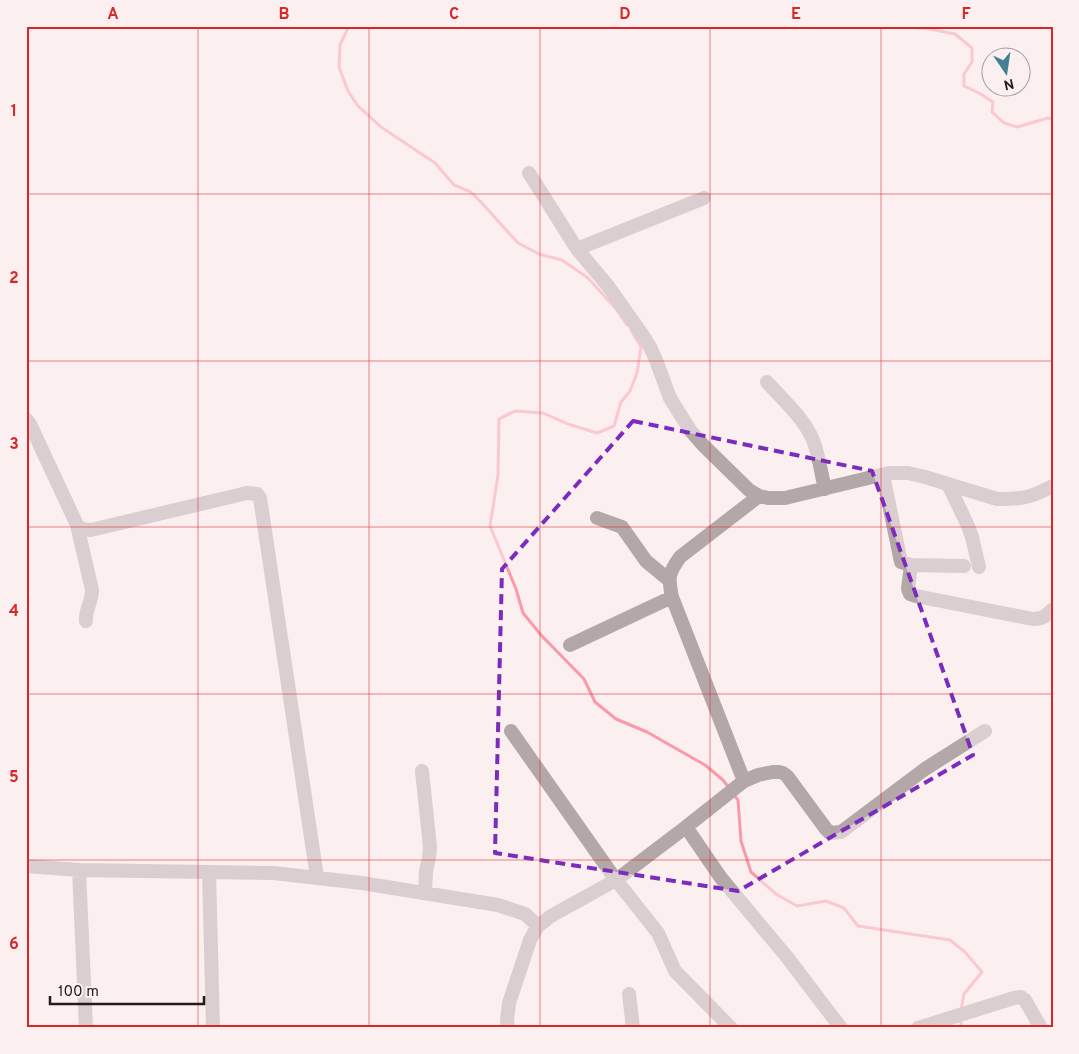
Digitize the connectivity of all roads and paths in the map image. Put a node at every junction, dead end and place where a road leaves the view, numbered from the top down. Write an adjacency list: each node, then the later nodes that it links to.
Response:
1 (529, 173): 3 (street)
2 (704, 198): 3 (street)
3 (577, 249): 10 (street)
4 (767, 382): 9 (street)
5 (26, 419): 12 (street)
6 (883, 475): 7 (street); 9 (street); 13 (street)
7 (948, 484): 8 (street); 15 (street)
8 (1053, 486)
9 (825, 489): 10 (street)
10 (758, 496): 16 (street)
11 (597, 518): 16 (street)
12 (77, 525): 19 (street); 29 (street)
13 (911, 565): 14 (street); 18 (street)
14 (964, 566)
15 (979, 567)
16 (669, 580): 17 (street)
17 (672, 597): 20 (street); 24 (street)
18 (1053, 609)
19 (86, 621)
20 (570, 645)
21 (511, 730): 30 (street)
22 (985, 731): 24 (street)
23 (422, 771): 31 (street)
24 (740, 784): 25 (street)
25 (686, 827): 30 (street); 39 (street)
26 (26, 866): 27 (street)
27 (78, 870): 28 (street); 34 (street)
28 (209, 872): 29 (street); 35 (street)
29 (317, 878): 31 (street)
30 (616, 880): 32 (street); 38 (street)
31 (425, 892): 32 (street)
32 (538, 926): 36 (street)
33 (629, 994): 37 (street)
34 (86, 1028)
35 (213, 1028)
36 (508, 1028)
37 (633, 1028)
38 (731, 1028)
39 (841, 1028)
40 (918, 1028): 41 (street)
41 (1041, 1028)

